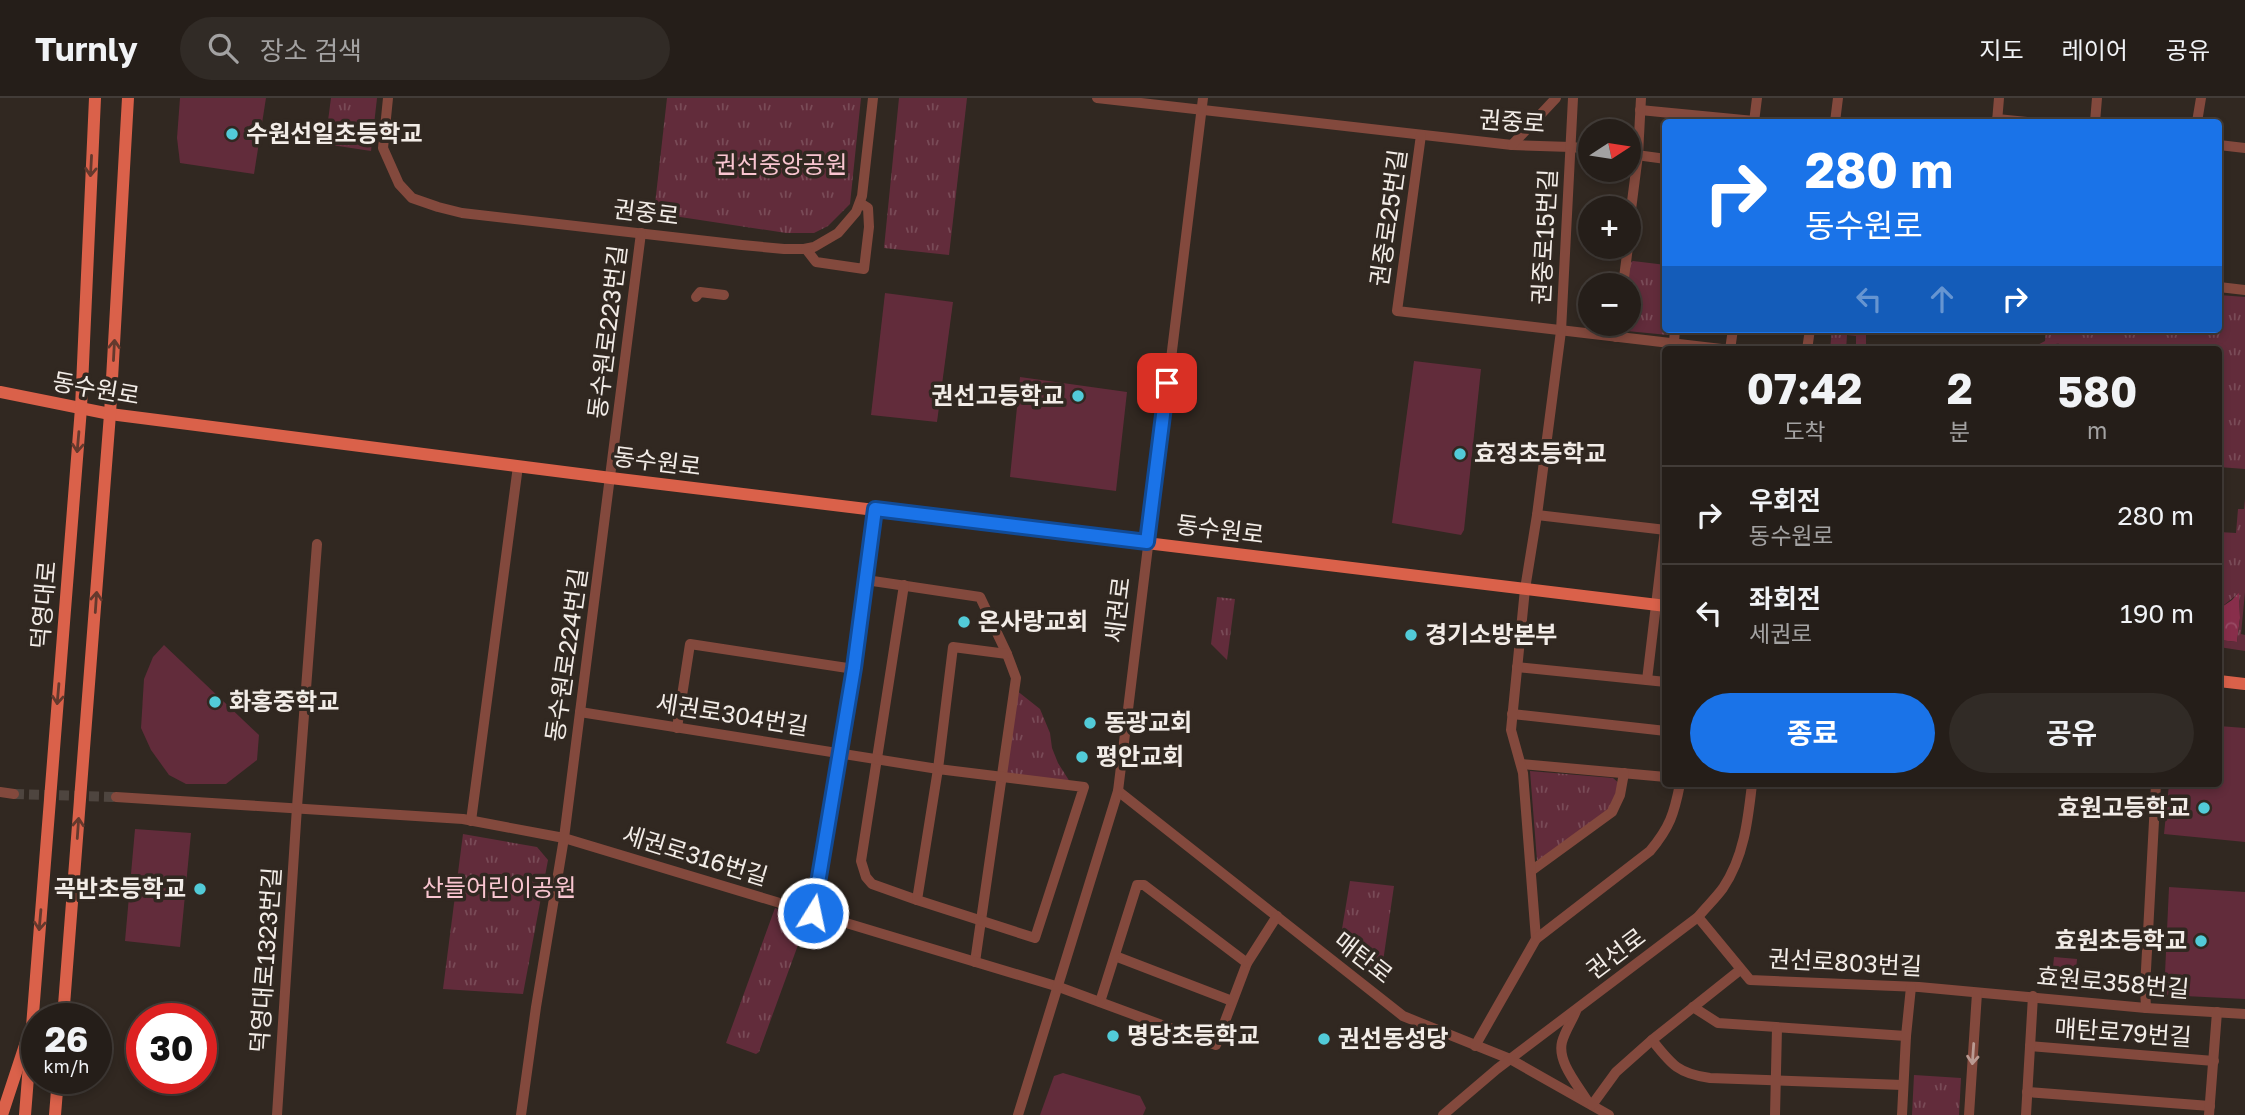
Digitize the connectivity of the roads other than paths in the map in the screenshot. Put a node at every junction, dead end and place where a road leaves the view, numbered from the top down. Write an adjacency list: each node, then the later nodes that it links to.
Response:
1 (95, 98): 45 (main road, 덕영대로, one-way to 45)
2 (128, 98): 46 (main road, 덕영대로, one-way to 2)
3 (388, 98): 33 (street, 권중로)
4 (873, 98): 32 (street, 권중로)
5 (1097, 98): 15 (street, 권중로)
6 (1203, 98): 15 (street, 세권로)
7 (1556, 98): 25 (street)
8 (1573, 98): 27 (street, 권중로15번길)
9 (1641, 98): 16 (street)
10 (1757, 98): 19 (street)
11 (1838, 98): 20 (street)
12 (1999, 98): 21 (street)
13 (2098, 98): 22 (street)
14 (2200, 98): 23 (street)
15 (1201, 110): 24 (street, 권중로); 52 (street, 세권로)
16 (1640, 110): 17 (street); 18 (street)
17 (1639, 119)
18 (1726, 119)
19 (1754, 119)
20 (1835, 119)
21 (1997, 119)
22 (2095, 119)
23 (2197, 119)
24 (1421, 135): 25 (street, 권중로); 39 (street, 권중로25번길)
25 (1512, 145): 27 (street, 권중로)
26 (2222, 145): 29 (street)
27 (1571, 146): 28 (street, 권중로); 39 (street, 권중로15번길)
28 (1578, 147)
29 (2245, 148)
30 (1642, 156): 31 (street)
31 (1662, 159)
32 (859, 203): 34 (street, 권중로); 34 (street)
33 (641, 233): 34 (street, 권중로); 48 (street, 동수원로223번길)
34 (806, 249)
35 (2222, 288): 36 (street)
36 (2245, 289)
37 (724, 295): 38 (street)
38 (696, 297)
39 (1560, 331): 41 (street); 50 (street, 권중로15번길)
40 (1675, 333): 42 (street)
41 (1616, 337): 42 (street)
42 (1674, 342): 43 (street)
43 (1702, 346)
44 (0, 392): 45 (main road, 동수원로)
45 (81, 408): 46 (main road, 동수원로); 104 (main road, 덕영대로, one-way to 104)
46 (110, 414): 47 (main road, 동수원로); 105 (main road, 덕영대로, one-way to 46)
47 (518, 466): 48 (main road, 동수원로); 85 (street)
48 (611, 478): 49 (main road, 동수원로); 66 (street, 동수원로224번길)
49 (875, 509): 52 (main road, 동수원로); 54 (street)
50 (1537, 515): 51 (street); 57 (street, 권중로15번길)
51 (1662, 530)
52 (1147, 542): 57 (main road, 동수원로); 80 (street, 세권로)
53 (317, 544): 84 (street, 덕영대로1323번길)
54 (866, 580): 55 (street); 61 (street)
55 (904, 585): 59 (street); 71 (street, 세권로304번길)
56 (1662, 586): 58 (street)
57 (1525, 589): 58 (main road, 동수원로); 60 (street, 권중로15번길)
58 (1661, 605): 62 (street)
59 (1007, 654): 73 (street); 75 (street)
60 (1517, 667): 62 (street); 67 (street, 권중로15번길)
61 (854, 668): 68 (street); 70 (street)
62 (1647, 680): 64 (street)
63 (2222, 681): 65 (main road)
64 (1662, 682)
65 (2245, 684)
66 (580, 712): 68 (street, 세권로304번길); 86 (street, 동수원로224번길)
67 (1512, 714): 69 (street); 72 (street, 권중로15번길)
68 (677, 728): 70 (street, 세권로304번길)
69 (1662, 732)
70 (840, 754): 71 (street, 세권로304번길); 89 (street)
71 (878, 760): 73 (street, 세권로304번길); 88 (street, 세권로304번길)
72 (1521, 764): 74 (street); 87 (street, 권중로15번길)
73 (938, 769): 75 (street, 세권로304번길); 88 (street)
74 (1624, 774): 76 (street); 87 (street)
75 (1000, 777): 92 (street); 92 (street, 세권로304번길)
76 (1662, 777)
77 (1679, 787): 93 (street)
78 (1752, 787): 91 (street, 권선로)
79 (2155, 787): 108 (street)
80 (1118, 791): 90 (street, 매탄로); 98 (street, 세권로)
81 (0, 792): 82 (street)
82 (14, 794)
83 (116, 797): 84 (street)
84 (297, 807): 85 (street); 129 (street, 덕영대로1323번길)
85 (471, 821): 86 (street)
86 (564, 838): 89 (street, 세권로316번길); 130 (street, 동수원로224번길)
87 (1531, 871): 93 (street, 권중로15번길)
88 (917, 900): 92 (street, 세권로304번길)
89 (813, 913): 95 (street, 세권로316번길)
90 (1277, 916): 96 (street); 114 (street, 매탄로)
91 (1698, 918): 97 (street, 권선로803번길); 107 (street, 권선로)
92 (981, 921): 95 (street)
93 (1536, 939): 114 (street)
94 (1115, 956): 96 (street); 102 (street); 103 (street)
95 (975, 962): 98 (street, 세권로316번길)
96 (1247, 963): 102 (street)
97 (1740, 970): 99 (street, 권선로803번길); 106 (street)
98 (1059, 987): 103 (street, 세권로316번길); 131 (street, 세권로)
99 (1911, 987): 100 (street, 권선로803번길); 112 (street)
100 (1977, 993): 101 (street, 효원로358번길); 136 (street, one-way to 136)
101 (2034, 996): 108 (street, 효원로358번길); 115 (street)
102 (1232, 1001): 103 (street, 세권로316번길)
103 (1100, 1002)
104 (34, 1003)
105 (64, 1003)
106 (1693, 1007): 111 (street); 113 (street)
107 (1578, 1008): 117 (street, 권선로); 124 (street)
108 (2146, 1008): 109 (street, 효원로358번길)
109 (2217, 1012): 110 (street, 효원로358번길); 118 (street, 매탄로79번길)
110 (2245, 1014)
111 (1777, 1028): 112 (street); 119 (street)
112 (1906, 1036): 120 (street)
113 (1652, 1040): 119 (street); 124 (street)
114 (1475, 1046): 117 (street, 매탄로)
115 (2030, 1046): 118 (street, 매탄로79번길); 121 (street)
116 (21, 1055): 126 (main road)
117 (1510, 1059): 124 (street, 매탄로); 132 (street, 권선로)
118 (2214, 1061): 125 (street, 매탄로79번길)
119 (1776, 1079): 120 (street); 134 (street)
120 (1903, 1085): 135 (street)
121 (2027, 1092): 125 (street, 매탄로79번길); 137 (street)
122 (27, 1094): 127 (main road, 덕영대로)
123 (57, 1094): 128 (main road)
124 (1590, 1104): 133 (street, 매탄로)
125 (2209, 1111)
126 (2, 1115)
127 (25, 1115)
128 (55, 1115)
129 (277, 1115)
130 (521, 1115)
131 (1018, 1115)
132 (1443, 1115)
133 (1609, 1115)
134 (1775, 1115)
135 (1902, 1115)
136 (1969, 1115)
137 (2026, 1115)

